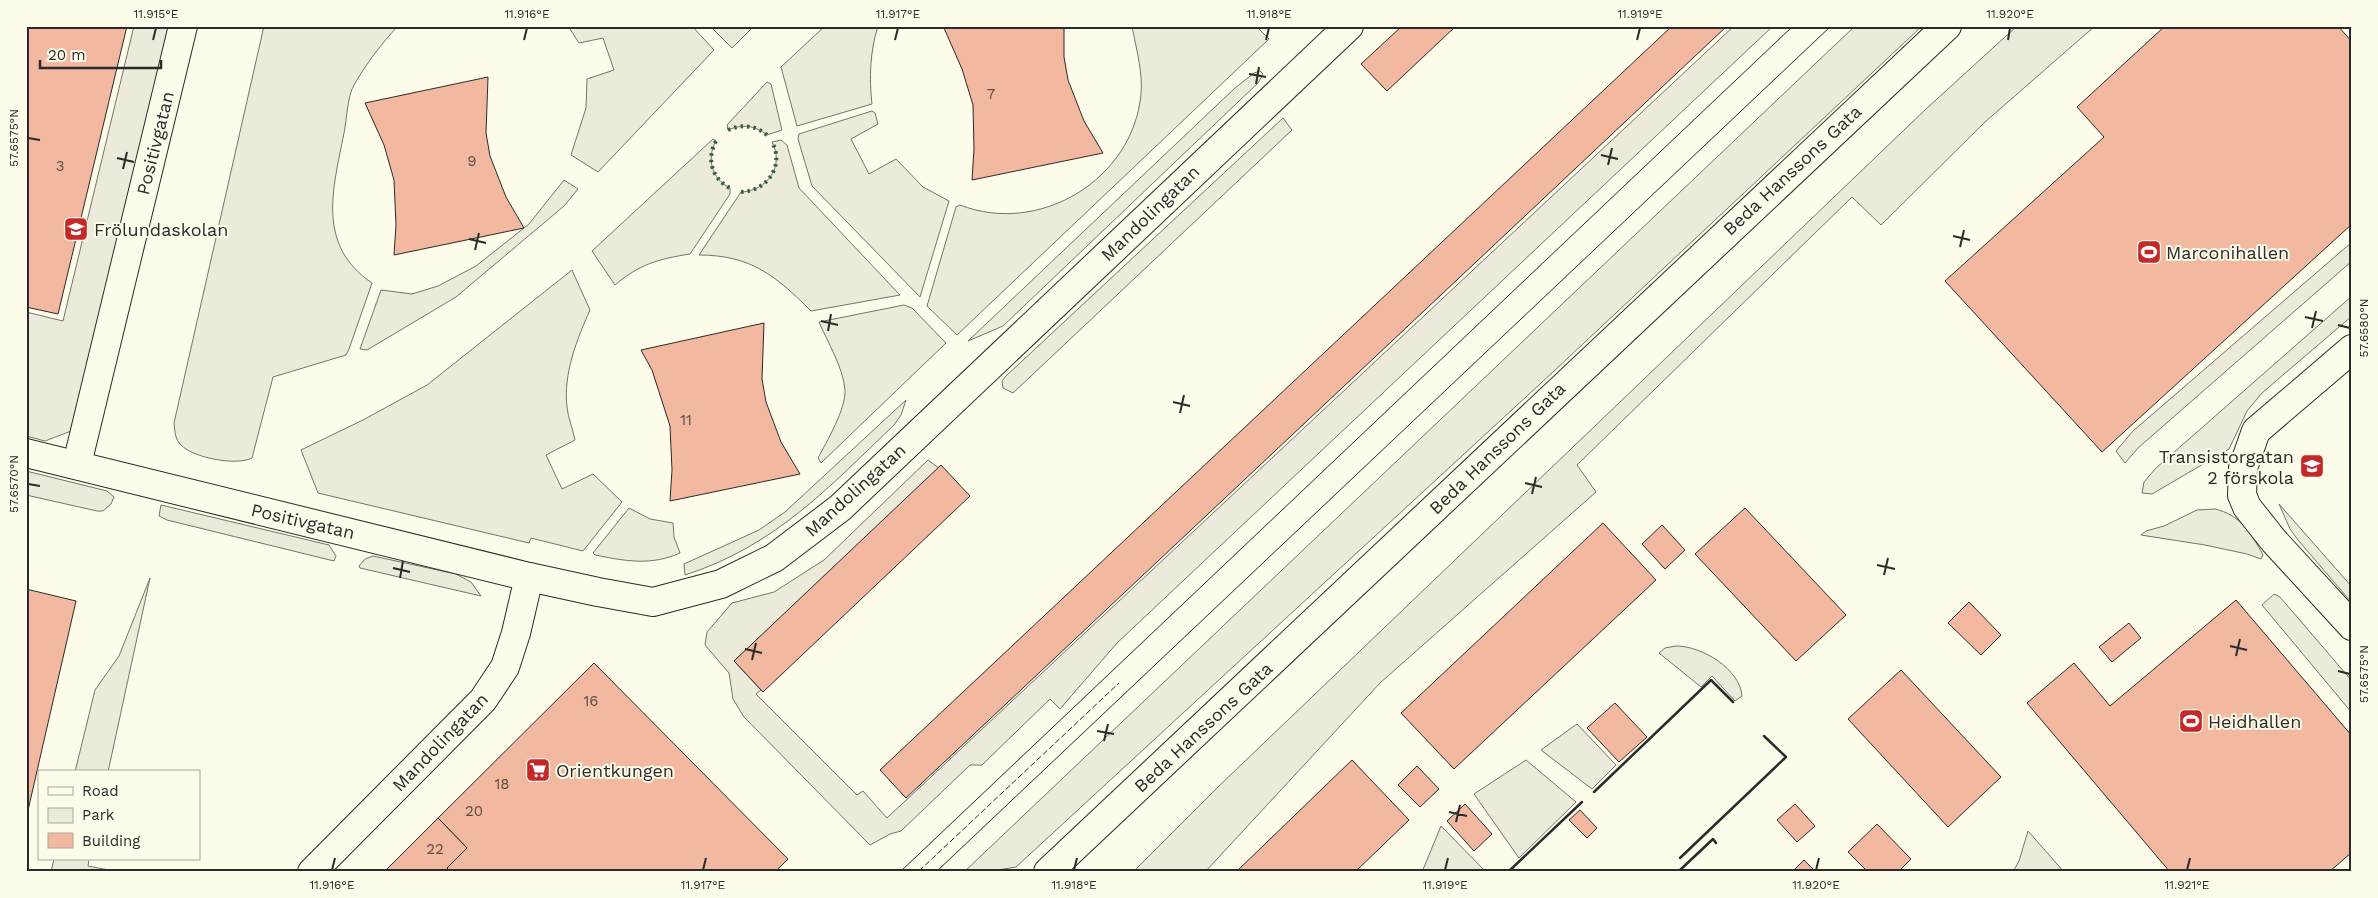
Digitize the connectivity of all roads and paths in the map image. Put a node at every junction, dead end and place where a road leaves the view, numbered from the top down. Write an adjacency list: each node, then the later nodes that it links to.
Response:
1 (183, 26): 6 (street, Positivgatan)
2 (1349, 26): 7 (street, Mandolingatan)
3 (1946, 26): 10 (street, Beda Hanssons Gata)
4 (2352, 348): 8 (street)
5 (26, 452): 6 (street, Positivgatan)
6 (77, 464): 7 (street, Positivgatan)
7 (530, 577): 9 (street, Mandolingatan)
8 (2352, 626)
9 (312, 872)
10 (1048, 872)

